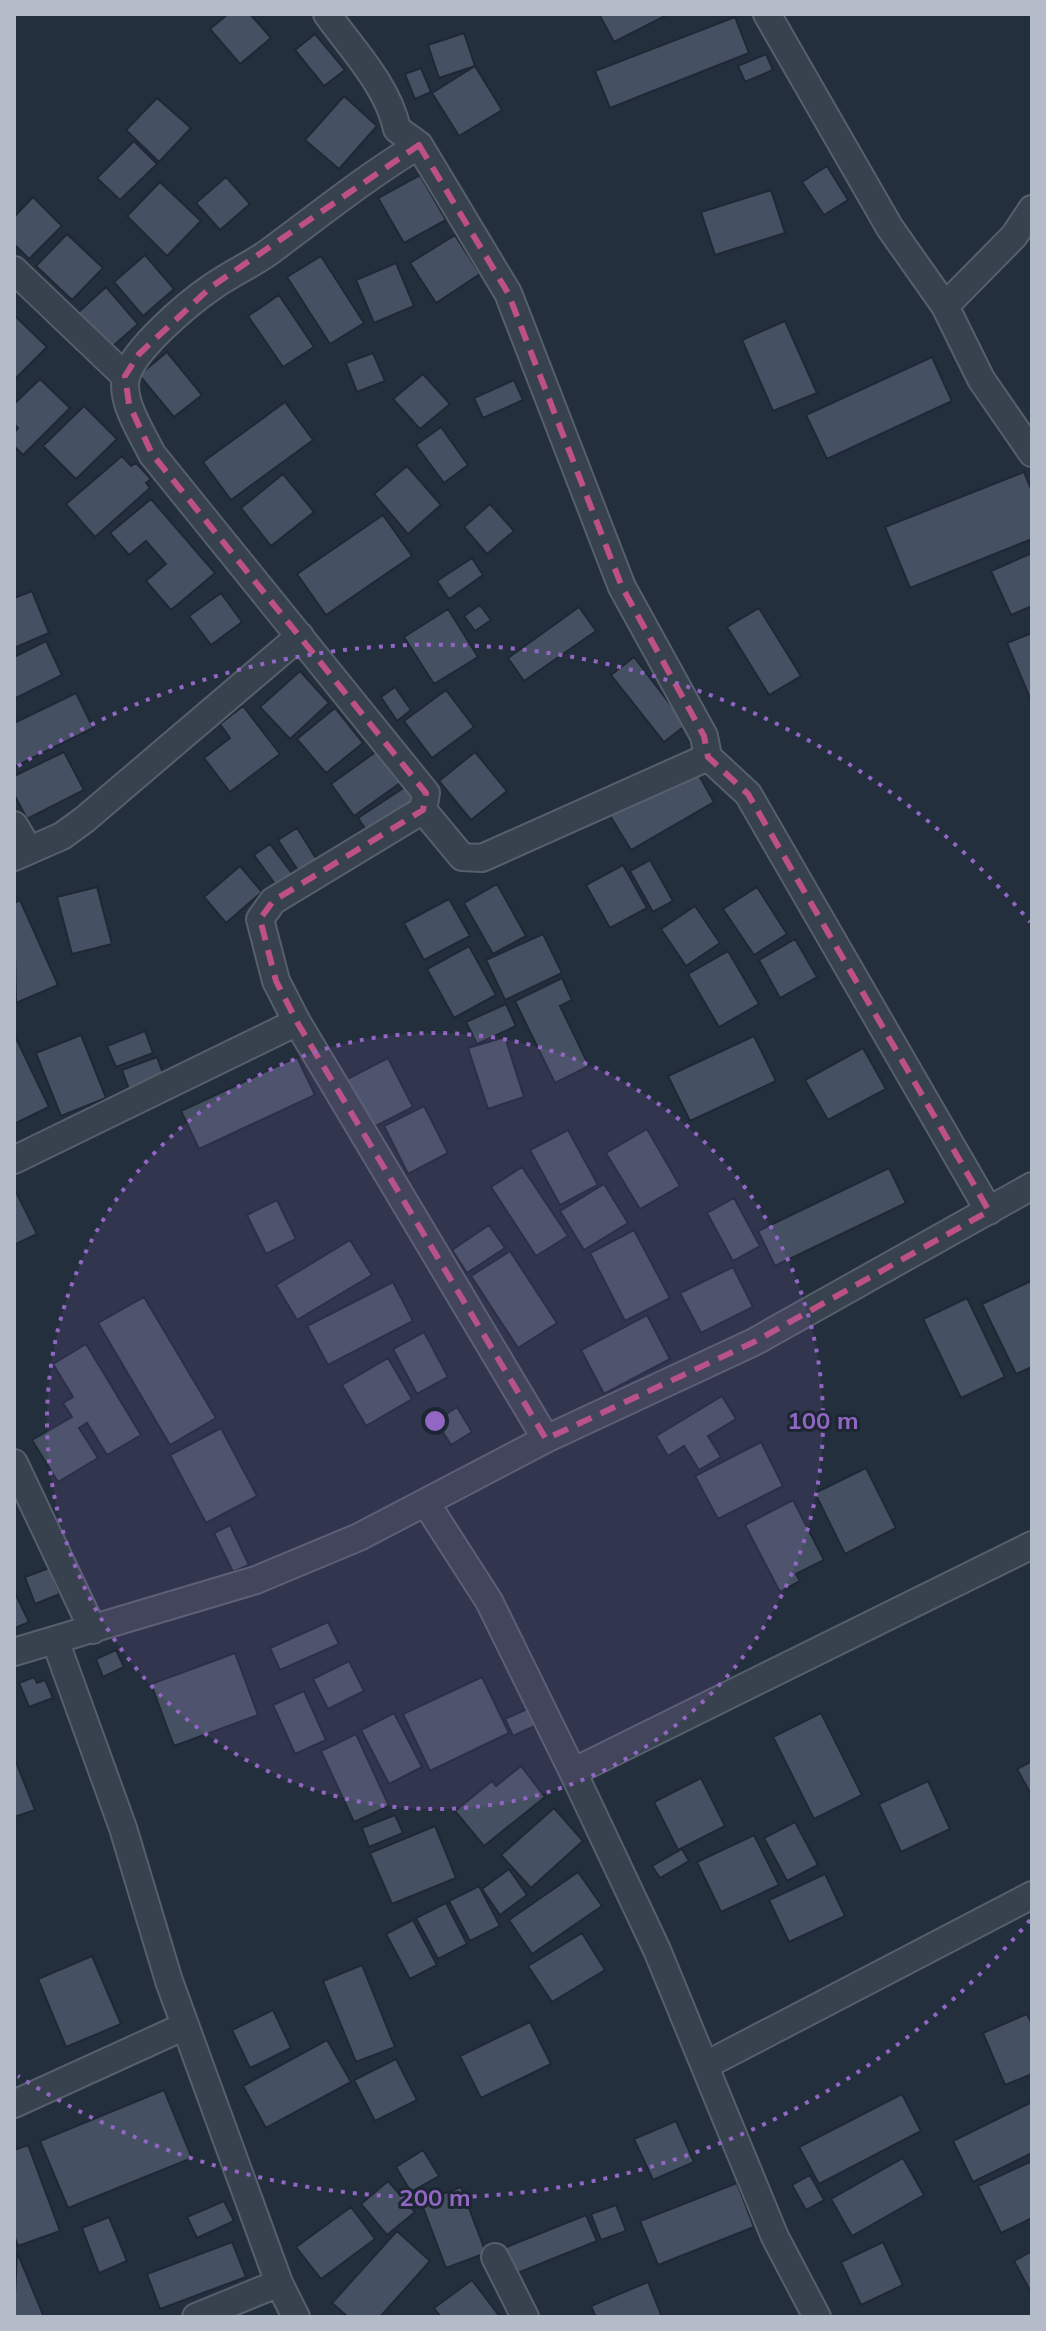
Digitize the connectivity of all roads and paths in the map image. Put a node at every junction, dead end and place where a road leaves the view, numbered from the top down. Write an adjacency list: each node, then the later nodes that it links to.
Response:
1 (327, 14): 3 (street)
2 (767, 14): 6 (street)
3 (419, 145): 7 (street); 10 (street)
4 (1032, 209): 6 (street)
5 (14, 270): 7 (street)
6 (945, 306): 8 (street)
7 (125, 376): 9 (street)
8 (1032, 453)
9 (300, 636): 11 (street); 13 (street)
10 (708, 757): 11 (street); 17 (street)
11 (423, 810): 14 (street)
12 (14, 825): 13 (street)
13 (22, 854)
14 (297, 1022): 15 (street); 18 (street)
15 (14, 1160)
16 (1032, 1186): 17 (street)
17 (989, 1211): 18 (street)
18 (546, 1439): 20 (street)
19 (14, 1463): 22 (street)
20 (426, 1503): 22 (street); 25 (street)
21 (1032, 1545): 25 (street)
22 (93, 1630): 23 (street)
23 (55, 1640): 24 (street); 27 (street)
24 (14, 1652)
25 (573, 1772): 28 (street)
26 (1032, 1895): 28 (street)
27 (185, 2026): 29 (street); 31 (street)
28 (706, 2065): 35 (street)
29 (14, 2104)
30 (495, 2257): 34 (street)
31 (279, 2283): 32 (street); 33 (street)
32 (196, 2317)
33 (296, 2317)
34 (525, 2317)
35 (817, 2317)

